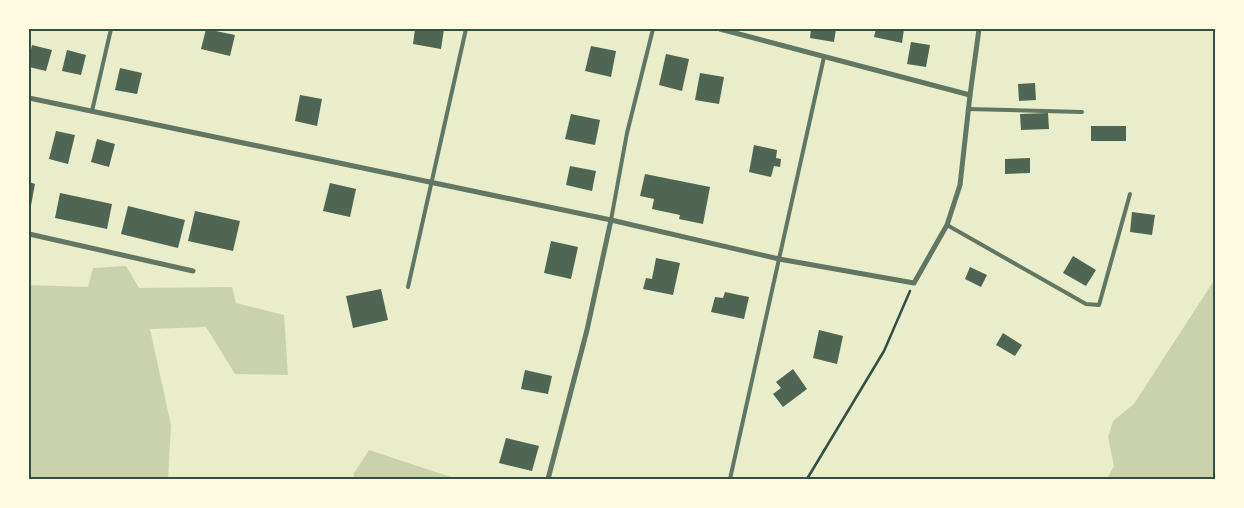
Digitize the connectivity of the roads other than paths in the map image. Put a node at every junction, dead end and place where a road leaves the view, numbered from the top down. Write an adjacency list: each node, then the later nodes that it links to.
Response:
1 (111, 29): 10 (lane)
2 (466, 29): 12 (lane)
3 (653, 29): 14 (lane)
4 (720, 29): 6 (street)
5 (979, 29): 7 (street)
6 (824, 57): 7 (street); 17 (lane)
7 (970, 95): 9 (street)
8 (29, 98): 10 (street)
9 (968, 109): 11 (lane); 15 (street)
10 (92, 111): 12 (street)
11 (1082, 112)
12 (432, 182): 14 (street); 19 (lane)
13 (1130, 194): 15 (lane)
14 (611, 220): 17 (street); 20 (street)
15 (947, 225): 17 (street)
16 (29, 234): 18 (street)
17 (779, 259): 21 (lane)
18 (193, 271)
19 (408, 287)
20 (548, 479)
21 (730, 479)

